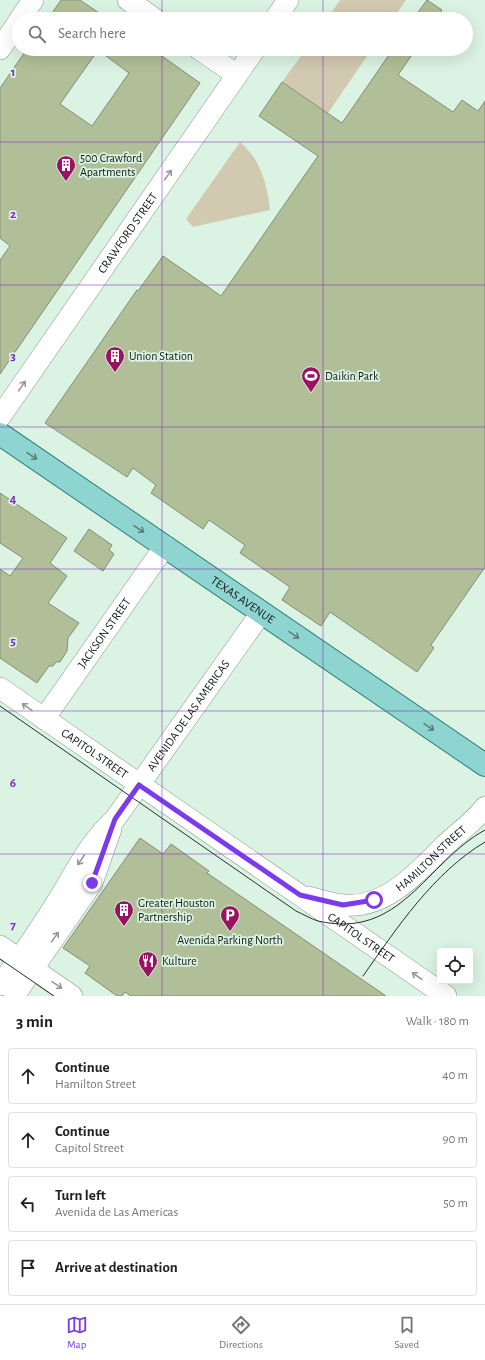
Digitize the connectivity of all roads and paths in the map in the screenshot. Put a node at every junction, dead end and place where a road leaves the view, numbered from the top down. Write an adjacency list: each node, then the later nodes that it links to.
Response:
1 (33, 0): 4 (street)
2 (128, 0): 5 (street)
3 (288, 0): 6 (street)
4 (25, 12)
5 (145, 12)
6 (280, 12)
7 (12, 32): 8 (street)
8 (0, 49)
9 (209, 56): 11 (street)
10 (250, 56): 11 (street, CRAWFORD STREET)
11 (237, 75): 12 (street, CRAWFORD STREET, one-way to 11)
12 (0, 418)
13 (0, 434): 14 (main road, TEXAS AVENUE, one-way to 14)
14 (165, 546): 15 (main road, TEXAS AVENUE); 17 (street, JACKSON STREET)
15 (261, 613): 18 (main road, TEXAS AVENUE, one-way to 18); 19 (street, AVENIDA DE LAS AMERICAS)
16 (0, 688): 17 (street, CAPITOL STREET, one-way to 16)
17 (44, 719): 19 (street, CAPITOL STREET)
18 (485, 766)
19 (139, 785): 21 (street, CAPITOL STREET); 23 (street, AVENIDA DE LAS AMERICAS)
20 (485, 807): 21 (street, HAMILTON STREET)
21 (300, 895): 27 (street, CAPITOL STREET, one-way to 21)
22 (0, 946): 23 (street)
23 (26, 964): 24 (street, AVENIDA DE LAS AMERICAS); 25 (street, AVENIDA DE LAS AMERICAS); 26 (street, one-way to 26)
24 (0, 985)
25 (14, 996)
26 (72, 996)
27 (446, 996)

